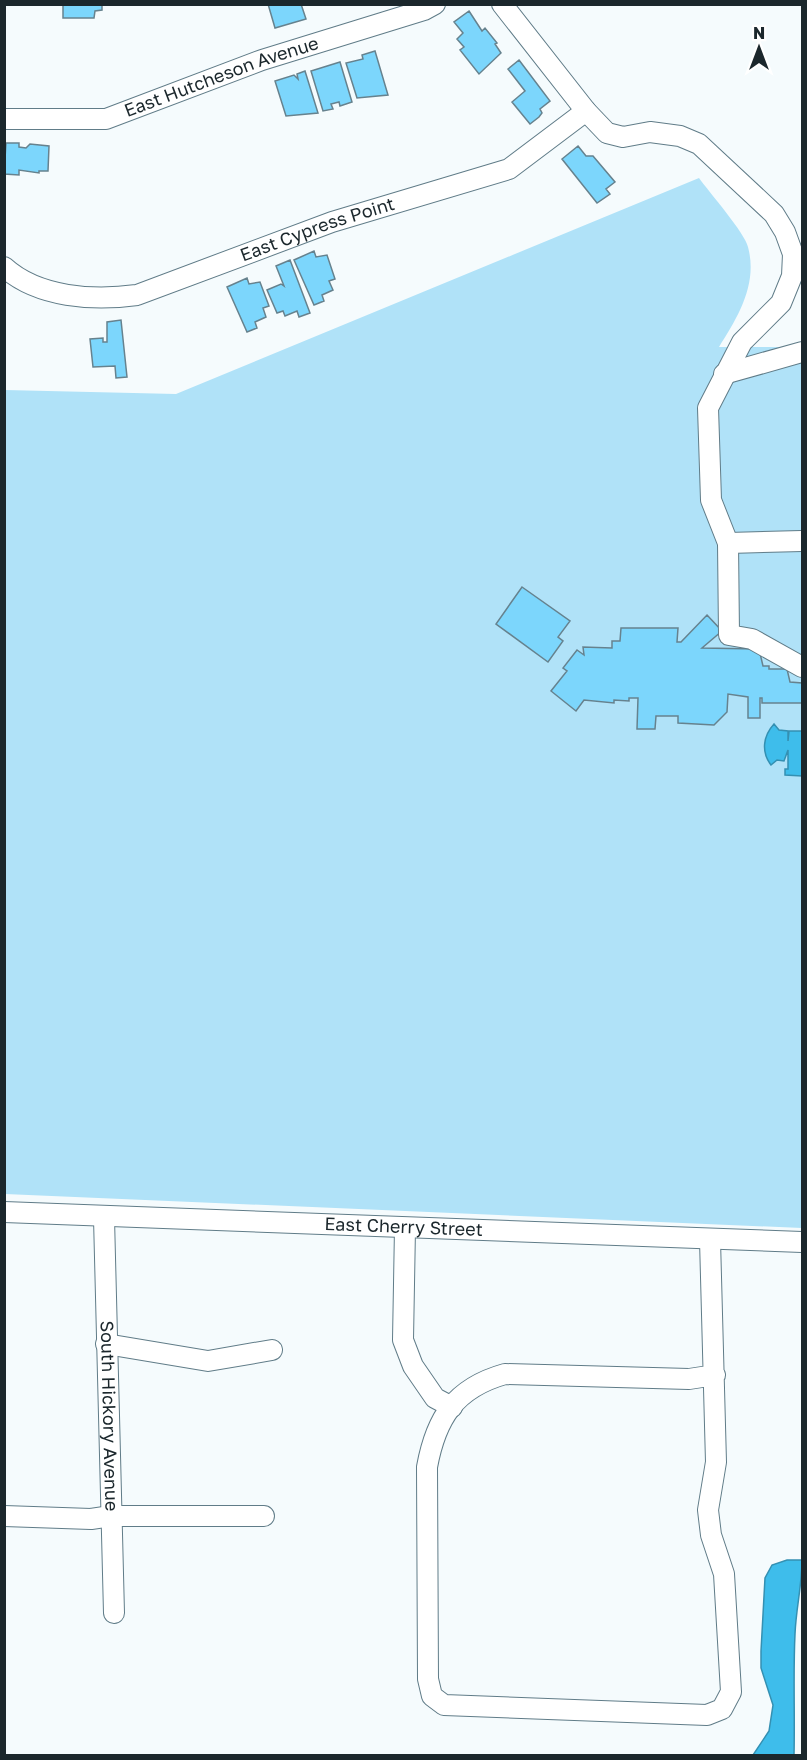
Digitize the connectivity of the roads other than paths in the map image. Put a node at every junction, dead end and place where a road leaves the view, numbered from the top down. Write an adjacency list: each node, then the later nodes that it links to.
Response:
1 (435, 4): 4 (street, East Hutcheson Avenue)
2 (502, 4): 3 (street)
3 (586, 111): 5 (street, East Cypress Point); 7 (street)
4 (4, 119)
5 (4, 267)
6 (802, 352): 7 (street)
7 (724, 374): 9 (street)
8 (802, 542): 9 (street)
9 (728, 543): 10 (street)
10 (802, 667)
11 (4, 1212): 12 (street, East Cherry Street)
12 (104, 1218): 13 (street, East Cherry Street); 16 (street, South Hickory Avenue)
13 (405, 1228): 14 (street, East Cherry Street); 19 (street)
14 (710, 1240): 15 (street, East Cherry Street); 18 (street)
15 (802, 1242)
16 (106, 1344): 17 (street); 20 (street, South Hickory Avenue)
17 (272, 1350)
18 (715, 1375): 19 (street); 19 (street)
19 (452, 1407)
20 (111, 1515): 21 (street); 22 (street); 23 (street, South Hickory Avenue)
21 (4, 1516)
22 (264, 1516)
23 (114, 1613)

